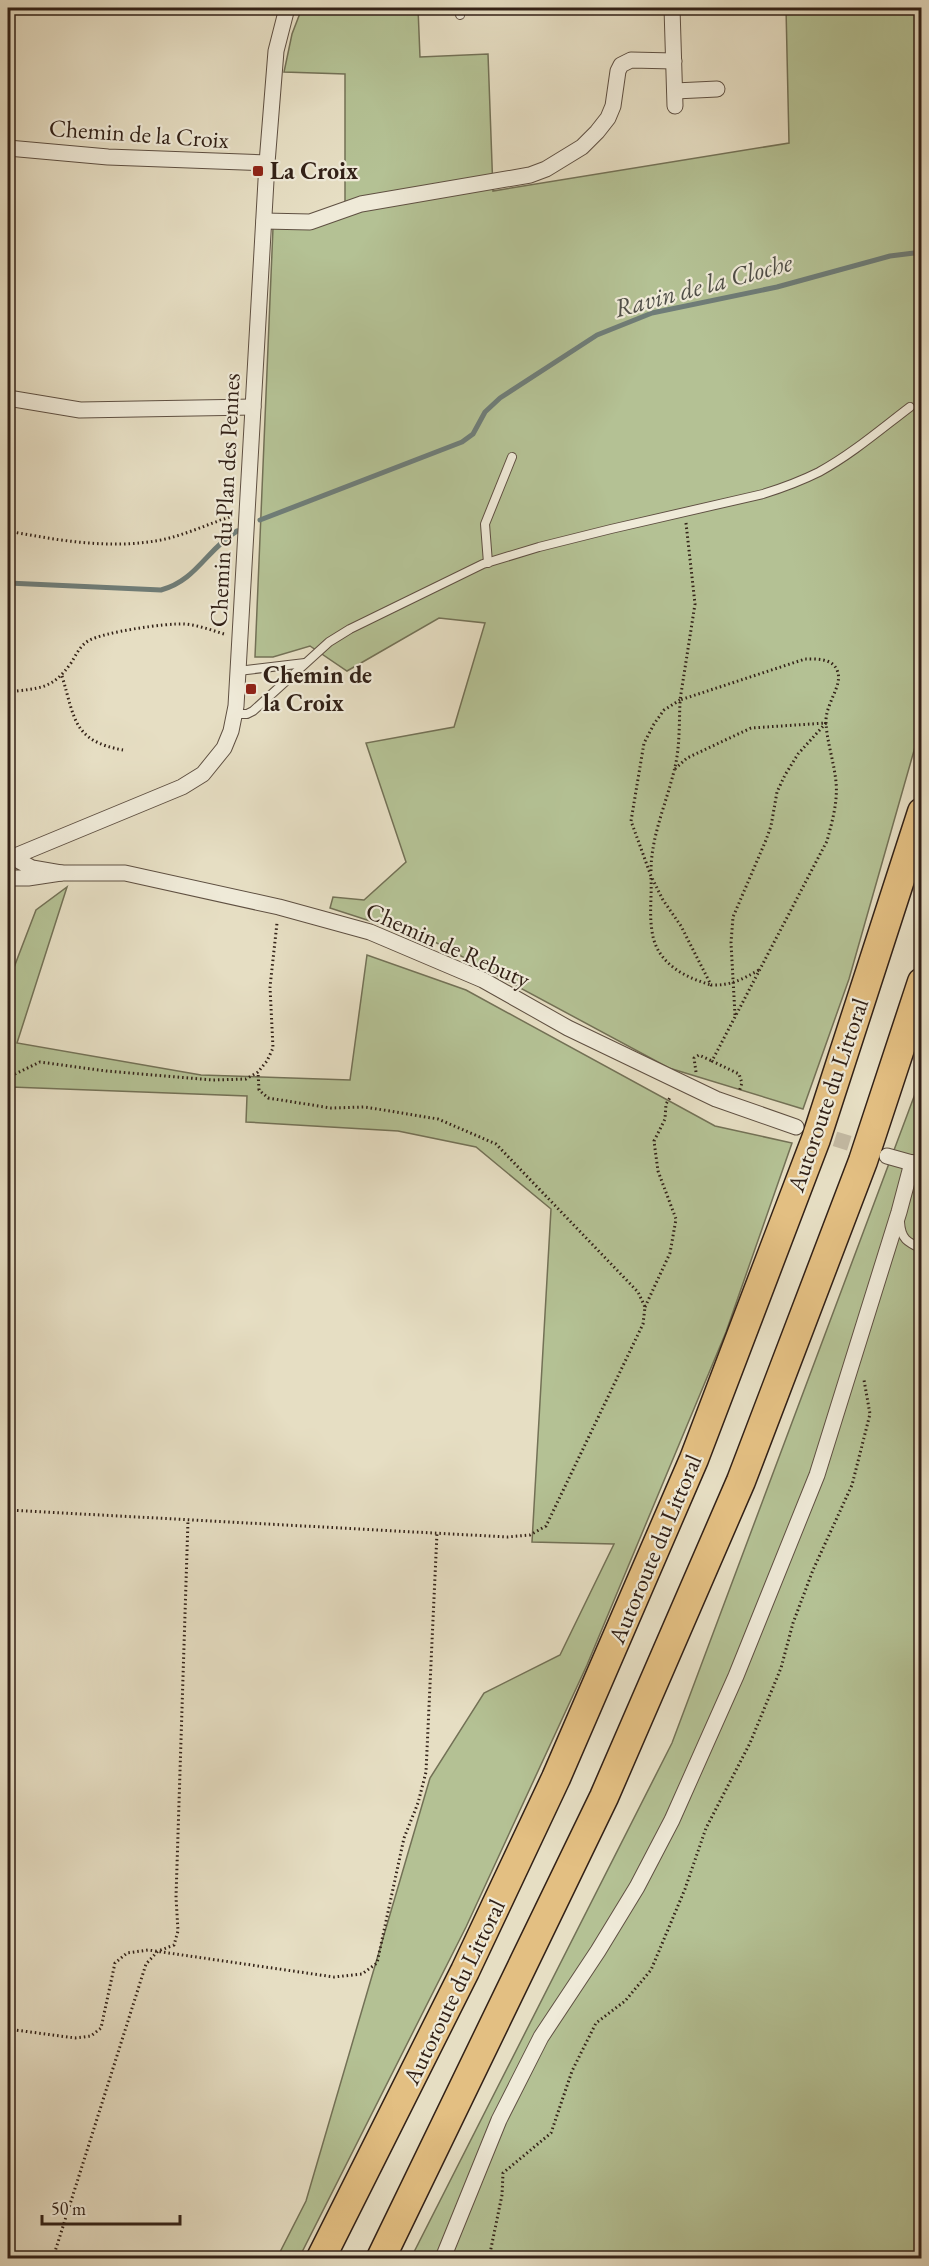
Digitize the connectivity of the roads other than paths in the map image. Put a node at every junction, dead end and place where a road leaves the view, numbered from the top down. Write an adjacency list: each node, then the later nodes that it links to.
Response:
1 (287, 8): 6 (street, Chemin du Plan des Pennes)
2 (672, 8): 3 (street)
3 (674, 61): 4 (street); 7 (street)
4 (717, 89)
5 (8, 148): 6 (street, Chemin de la Croix)
6 (267, 163): 7 (street, Chemin du Plan des Pennes)
7 (264, 221): 10 (street, Chemin du Plan des Pennes)
8 (8, 398): 10 (street)
9 (910, 407): 12 (lane)
10 (253, 408): 14 (street, Chemin du Plan des Pennes)
11 (512, 457): 12 (lane)
12 (488, 563): 13 (lane)
13 (307, 663): 14 (lane); 15 (lane)
14 (238, 671): 15 (street, Chemin du Plan des Pennes)
15 (235, 714): 17 (street, Chemin du Plan des Pennes)
16 (921, 812): 26 (highway, Autoroute du Littoral)
17 (10, 858): 18 (street, Chemin de Rebuty)
18 (61, 873): 19 (street, Chemin de Rebuty); 21 (street, Chemin de Rebuty)
19 (8, 878)
20 (921, 982): 27 (highway, Autoroute du Littoral)
21 (796, 1126)
22 (887, 1155): 23 (street)
23 (917, 1162): 24 (street)
24 (899, 1212): 25 (lane); 28 (street)
25 (921, 1249)
26 (321, 2259)
27 (382, 2259)
28 (443, 2259)

